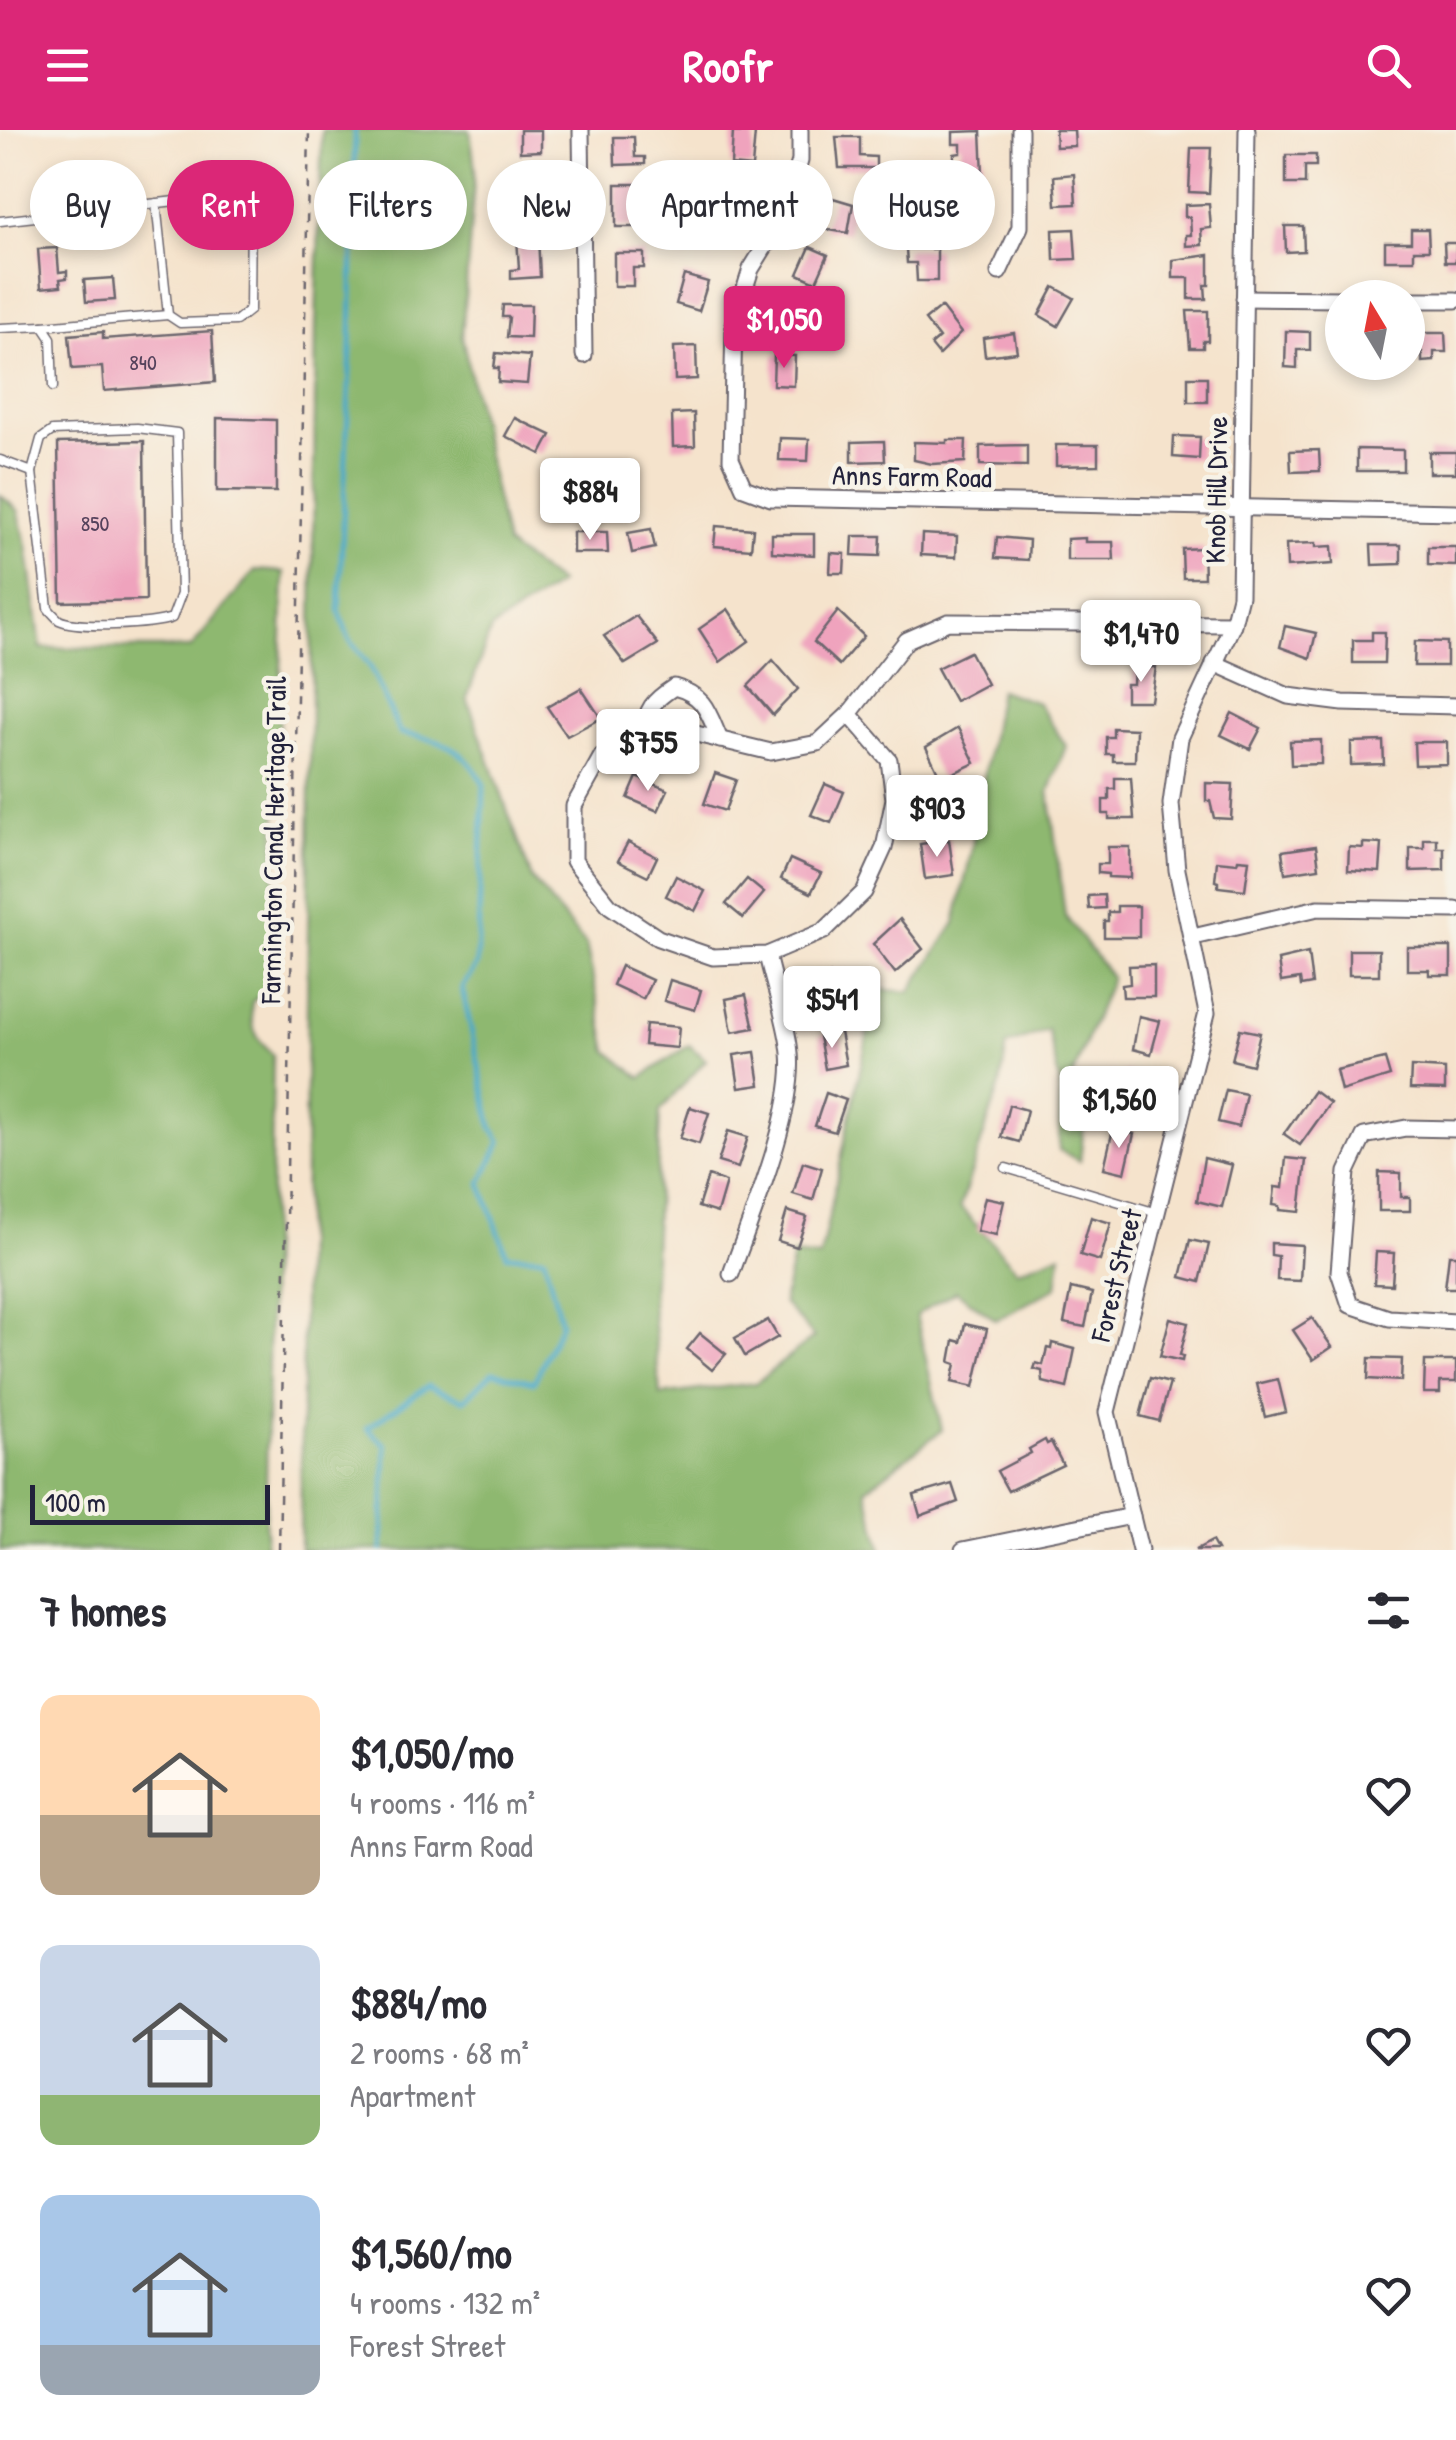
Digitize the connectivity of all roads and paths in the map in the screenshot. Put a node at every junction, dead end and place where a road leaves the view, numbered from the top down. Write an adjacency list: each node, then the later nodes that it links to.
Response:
1 (309, 130): 38 (path, Farmington Canal Heritage Trail)
2 (581, 130): 16 (street)
3 (800, 130): 20 (street, Anns Farm Road)
4 (1020, 130): 8 (street)
5 (1247, 130): 9 (street, Knob Hill Drive)
6 (156, 203): 7 (lane); 13 (lane); 13 (lane)
7 (0, 221)
8 (998, 272)
9 (1244, 298): 10 (street); 20 (street, Knob Hill Drive)
10 (1325, 299)
11 (1425, 300): 12 (street)
12 (1456, 300)
13 (168, 315): 14 (lane)
14 (43, 326): 15 (lane); 17 (lane)
15 (0, 328)
16 (584, 355)
17 (54, 387)
18 (0, 460): 19 (lane)
19 (32, 472): 19 (lane)
20 (1241, 508): 21 (street, Anns Farm Road); 22 (street, Knob Hill Drive)
21 (1456, 512)
22 (1233, 624): 23 (street, Knob Hill Drive); 25 (street)
23 (1214, 663): 24 (street); 29 (street, Knob Hill Drive)
24 (1456, 706)
25 (849, 714): 27 (street); 30 (street)
26 (645, 733): 27 (street); 27 (street); 30 (street)
27 (720, 740)
28 (1456, 910): 29 (street)
29 (1194, 937): 31 (street, Knob Hill Drive)
30 (767, 956): 35 (street)
31 (1207, 1014): 34 (street, Forest Street)
32 (1456, 1129): 36 (street)
33 (1006, 1168): 34 (lane)
34 (1157, 1213): 37 (street, Forest Street)
35 (731, 1274)
36 (1456, 1322)
37 (1132, 1516): 39 (street); 40 (street, Forest Street)
38 (279, 1550)
39 (962, 1550)
40 (1140, 1550)

